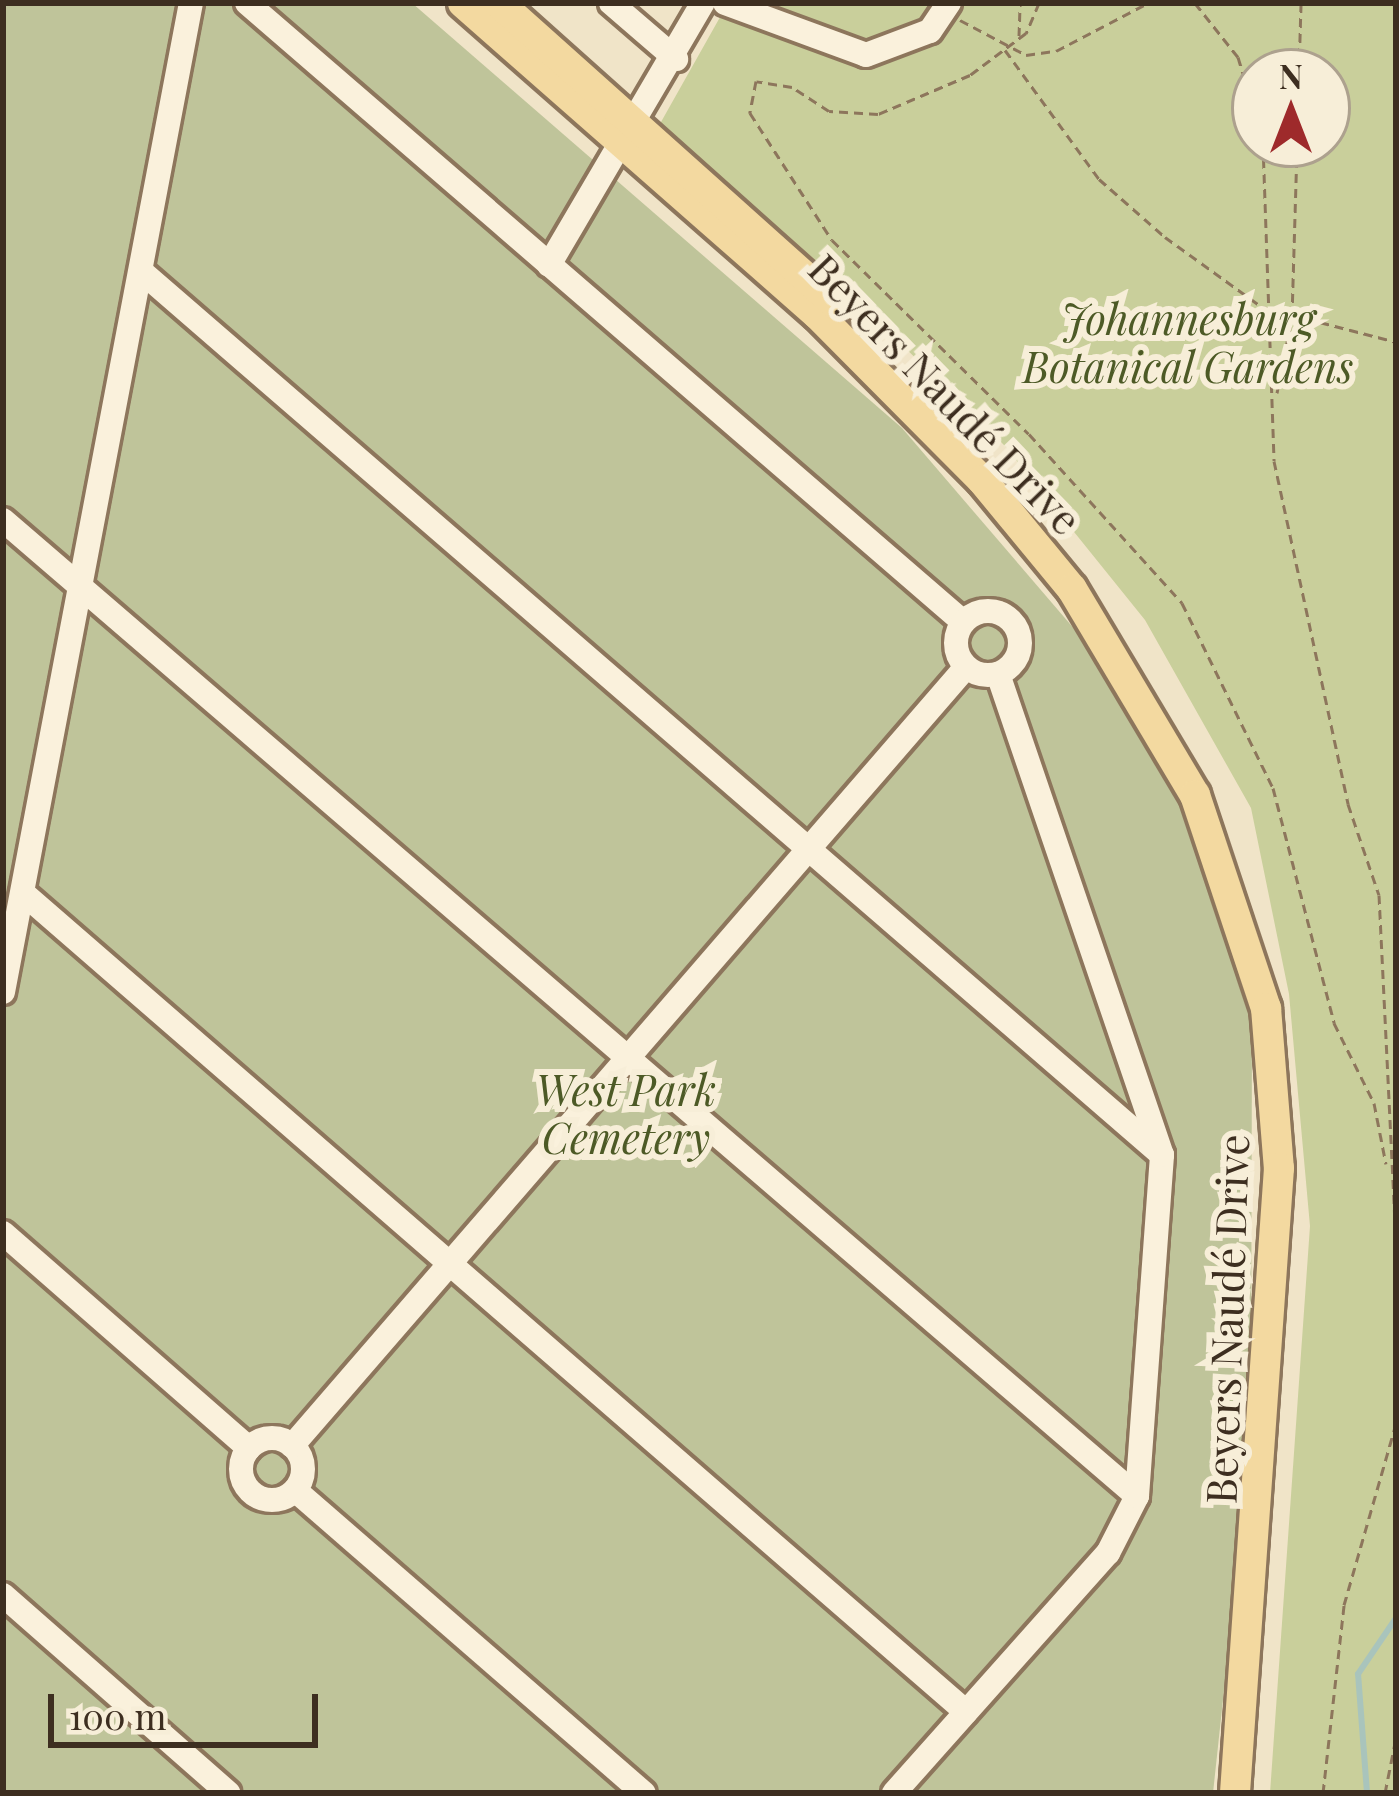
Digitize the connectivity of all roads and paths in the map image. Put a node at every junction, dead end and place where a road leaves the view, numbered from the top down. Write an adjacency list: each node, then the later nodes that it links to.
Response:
1 (191, 3): 24 (street)
2 (247, 3): 23 (street)
3 (463, 3): 20 (main road, Beyers Naudé Drive)
4 (499, 3): 20 (main road, Beyers Naudé Drive)
5 (610, 3): 19 (street)
6 (703, 3): 19 (street)
7 (725, 3): 14 (street)
8 (1020, 3): 15 (path)
9 (1039, 3): 15 (path)
10 (1148, 3): 16 (path)
11 (1195, 3): 17 (path)
12 (1301, 3): 18 (path)
13 (948, 8): 14 (street); 16 (path)
14 (782, 12)
15 (1019, 37): 16 (path)
16 (1003, 46): 25 (path); 41 (path)
17 (1231, 48)
18 (1300, 48)
19 (676, 59): 20 (street)
20 (632, 135): 23 (street); 56 (main road, Beyers Naudé Drive); 57 (main road, Beyers Naudé Drive)
21 (1266, 168): 25 (path)
22 (1296, 168): 26 (path)
23 (549, 265): 31 (street)
24 (142, 272): 30 (street); 34 (street)
25 (1262, 307): 26 (path); 28 (path)
26 (1292, 317): 27 (path); 28 (path)
27 (1396, 342)
28 (1276, 396): 37 (path)
29 (3, 520): 30 (street)
30 (82, 581): 35 (street); 39 (street)
31 (963, 622): 32 (street); 33 (street)
32 (966, 668): 33 (street); 34 (street)
33 (998, 674): 40 (street)
34 (806, 850): 39 (street); 40 (street)
35 (23, 893): 36 (street); 44 (street)
36 (3, 992)
37 (1387, 1024): 38 (path); 41 (path)
38 (1396, 1026)
39 (630, 1054): 44 (street); 49 (street)
40 (1162, 1155): 49 (street)
41 (1386, 1164): 43 (path)
42 (3, 1233): 47 (street)
43 (1396, 1246)
44 (453, 1264): 46 (street); 51 (street)
45 (1396, 1424): 58 (path)
46 (292, 1446): 47 (street); 48 (street)
47 (249, 1448): 48 (street)
48 (295, 1490): 54 (street)
49 (1137, 1496): 51 (street)
50 (3, 1594): 53 (street)
51 (966, 1712): 55 (street)
52 (1396, 1738): 59 (path)
53 (228, 1793)
54 (644, 1793)
55 (894, 1793)
56 (1235, 1793)
57 (1252, 1793)
58 (1323, 1793)
59 (1385, 1793)

